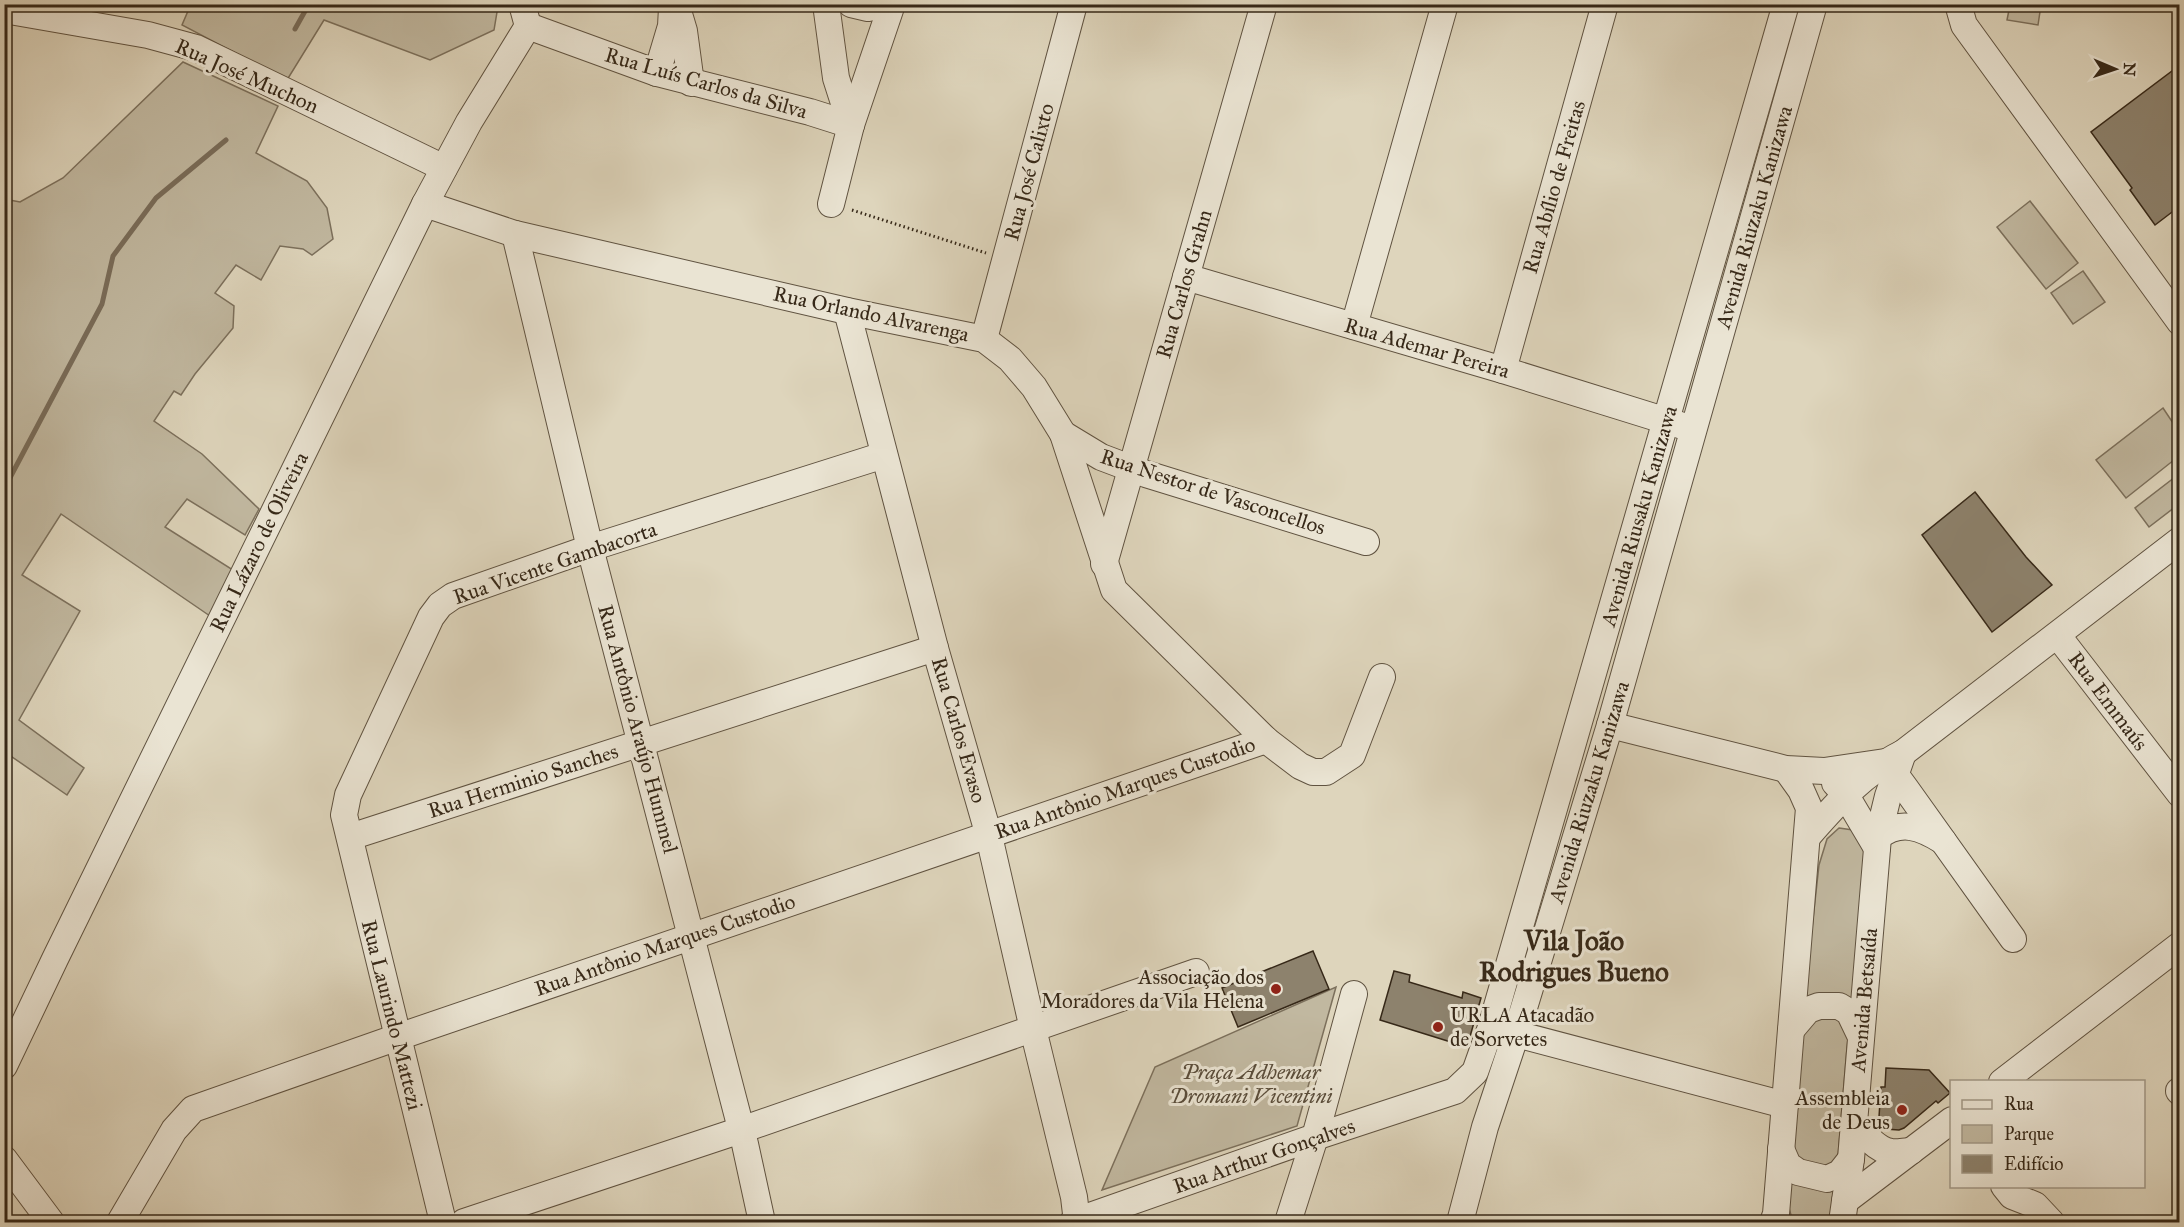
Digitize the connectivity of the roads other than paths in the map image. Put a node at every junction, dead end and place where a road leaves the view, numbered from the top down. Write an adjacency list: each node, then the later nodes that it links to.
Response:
1 (674, 4): 15 (street); 17 (street)
2 (826, 4): 16 (street)
3 (851, 4): 4 (street)
4 (885, 4)
5 (892, 4): 19 (street)
6 (1074, 4): 28 (street, Rua José Calixto)
7 (1264, 4): 24 (street, Rua Carlos Grahn)
8 (1444, 4): 27 (street)
9 (1605, 4): 29 (street, Rua Abílio de Freitas)
10 (1786, 4): 30 (street, Avenida Riusaku Kanizawa)
11 (1814, 4): 31 (street, Avenida Riuzaku Kanizawa)
12 (1958, 4): 26 (street)
13 (4, 10): 20 (street, Rua José Muchon)
14 (525, 15): 15 (street, Rua Luís Carlos da Silva); 20 (street, Rua Lázaro de Oliveira)
15 (657, 73): 17 (street, Rua Luís Carlos da Silva)
16 (836, 78): 18 (street); 19 (street)
17 (692, 83): 18 (street, Rua Luís Carlos da Silva)
18 (810, 112): 19 (street, Rua Luís Carlos da Silva)
19 (851, 125): 22 (street)
20 (444, 168): 21 (street, Rua Lázaro de Oliveira)
21 (425, 204): 23 (street, Rua Orlando Alvarenga); 67 (street, Rua Lázaro de Oliveira)
22 (831, 204)
23 (515, 234): 25 (street, Rua Orlando Alvarenga); 37 (street, Rua Antônio Araújo Hummel)
24 (1186, 277): 27 (street, Rua Ademar Pereira); 34 (street, Rua Carlos Grahn)
25 (847, 311): 28 (street, Rua Orlando Alvarenga); 33 (street, Rua Carlos Evaso)
26 (2180, 322)
27 (1354, 326): 29 (street, Rua Ademar Pereira)
28 (984, 339): 32 (street, Rua Orlando Alvarenga)
29 (1503, 370): 30 (street, Rua Ademar Pereira)
30 (1666, 421): 31 (street); 61 (street, Avenida Riusaku Kanizawa)
31 (1694, 429): 42 (street, Avenida Riuzaku Kanizawa)
32 (1063, 434): 34 (street, Rua Nestor de Vasconcellos); 38 (street, Rua Orlando Alvarenga)
33 (884, 455): 37 (street, Rua Vicente Gambacorta); 40 (street, Rua Carlos Evaso)
34 (1131, 469): 36 (street, Rua Nestor de Vasconcellos); 38 (street, Rua Carlos Grahn)
35 (2180, 540): 39 (street)
36 (1366, 542)
37 (590, 548): 44 (street, Rua Antônio Araújo Hummel); 50 (street, Rua Vicente Gambacorta)
38 (1104, 564): 43 (street, Rua Orlando Alvarenga)
39 (2058, 636): 45 (street); 48 (street, Rua Emmaús)
40 (935, 648): 44 (street, Rua Herminio Sanches); 51 (street, Rua Carlos Evaso)
41 (1382, 677): 43 (street, Rua Orlando Alvarenga)
42 (1610, 725): 46 (street); 64 (street, Avenida Riuzaku Kanizawa)
43 (1266, 740): 51 (street, Rua Antônio Marques Custodio)
44 (642, 743): 53 (street, Rua Herminio Sanches); 56 (street, Rua Antônio Araújo Hummel)
45 (1890, 765): 47 (street); 49 (street); 54 (street, Avenida Betsaída); 55 (street)
46 (1786, 769): 47 (street); 52 (street)
47 (1824, 771): 49 (street)
48 (2180, 794)
49 (1845, 795): 52 (street); 54 (street)
50 (345, 807): 53 (street, Rua Laurindo Mattezi)
51 (989, 836): 56 (street, Rua Antônio Marques Custodio); 62 (street, Rua Carlos Evaso)
52 (1808, 836): 54 (street); 63 (street)
53 (350, 837): 66 (street, Rua Laurindo Mattezi)
54 (1873, 837): 55 (street); 65 (street, Avenida Betsaída)
55 (1947, 843): 57 (street)
56 (691, 936): 66 (street, Rua Antônio Marques Custodio); 74 (street, Rua Antônio Araújo Hummel)
57 (2013, 939)
58 (2180, 945): 68 (street)
59 (1196, 972): 62 (street)
60 (1354, 994): 75 (street)
61 (1491, 1027): 64 (street); 69 (street, Rua Arthur Gonçalves)
62 (1033, 1029): 74 (street); 88 (street, Rua Carlos Evaso)
63 (1791, 1030): 65 (street); 70 (street)
64 (1516, 1034): 70 (street); 73 (street, Avenida Riuzaku Kanizawa)
65 (1860, 1035): 71 (street, Avenida Betsaída)
66 (398, 1037): 84 (street, Rua Antônio Marques Custodio); 85 (street, Rua Laurindo Mattezi)
67 (4, 1066)
68 (2005, 1080)
69 (1455, 1091): 73 (street); 75 (street, Rua Arthur Gonçalves)
70 (1785, 1105): 76 (street)
71 (1854, 1122): 77 (street); 79 (street, Avenida Betsaída)
72 (1950, 1122): 77 (street)
73 (1485, 1127): 90 (street, Avenida Riuzaku Kanizawa)
74 (741, 1130): 86 (street); 87 (street, Rua Antônio Araújo Hummel)
75 (1315, 1137): 88 (street, Rua Arthur Gonçalves); 89 (street)
76 (1781, 1149): 79 (street); 82 (street)
77 (1911, 1151): 81 (street)
78 (4, 1159): 83 (street)
79 (1851, 1159): 81 (street, Avenida Betsaída)
80 (2006, 1188): 91 (street)
81 (1843, 1212)
82 (1776, 1220)
83 (51, 1222)
84 (120, 1222)
85 (443, 1222)
86 (464, 1222)
87 (762, 1222)
88 (1076, 1222)
89 (1288, 1222)
90 (1460, 1222)
91 (2051, 1222)

